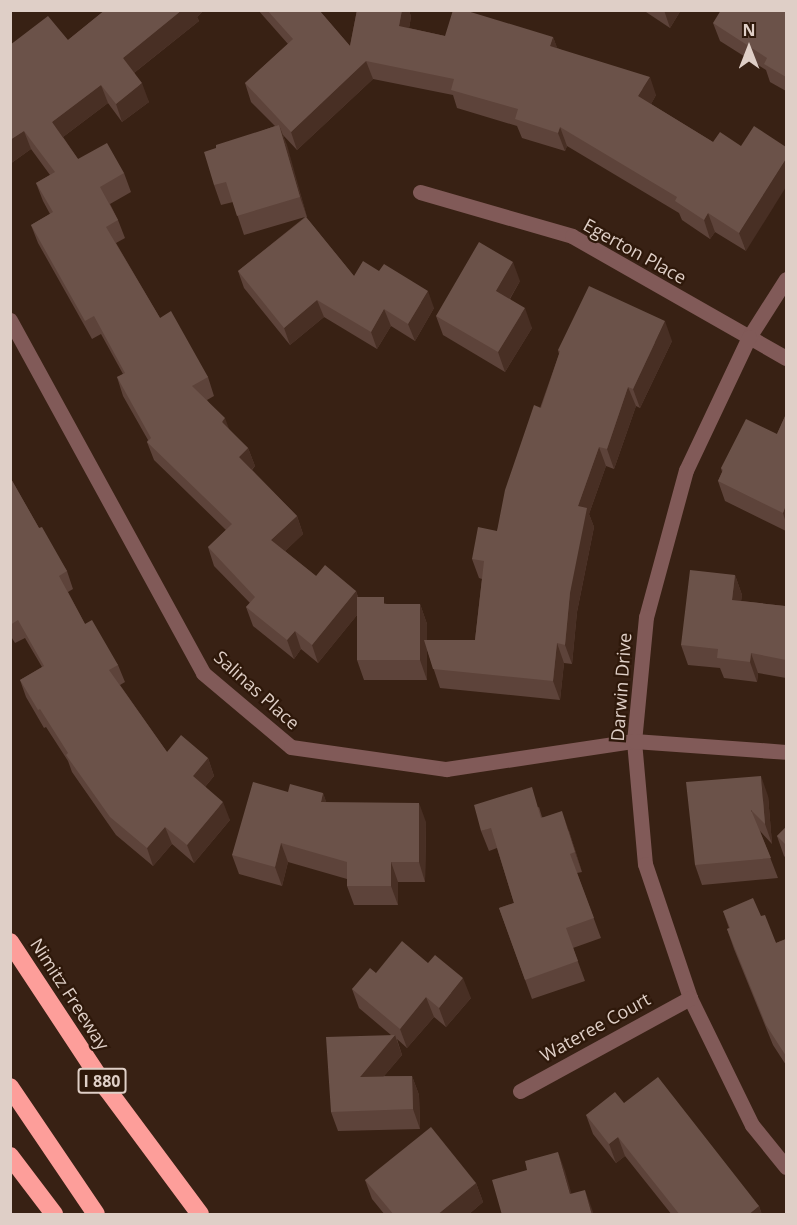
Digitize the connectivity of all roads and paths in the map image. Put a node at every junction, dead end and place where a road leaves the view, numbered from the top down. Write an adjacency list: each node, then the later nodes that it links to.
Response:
1 (420, 192): 4 (street, Egerton Place)
2 (786, 279): 4 (street, Darwin Drive)
3 (10, 320): 6 (street, Salinas Place)
4 (748, 337): 5 (street, Egerton Place); 6 (street, Darwin Drive)
5 (786, 358)
6 (634, 741): 7 (street, Salinas Place); 9 (street, Darwin Drive)
7 (786, 752)
8 (10, 942): 16 (highway, Nimitz Freeway / I 880)
9 (690, 998): 11 (street, Wateree Court); 13 (street, Darwin Drive)
10 (10, 1087): 15 (highway)
11 (520, 1091)
12 (10, 1156): 14 (highway)
13 (786, 1167)
14 (54, 1215)
15 (96, 1215)
16 (200, 1215)

